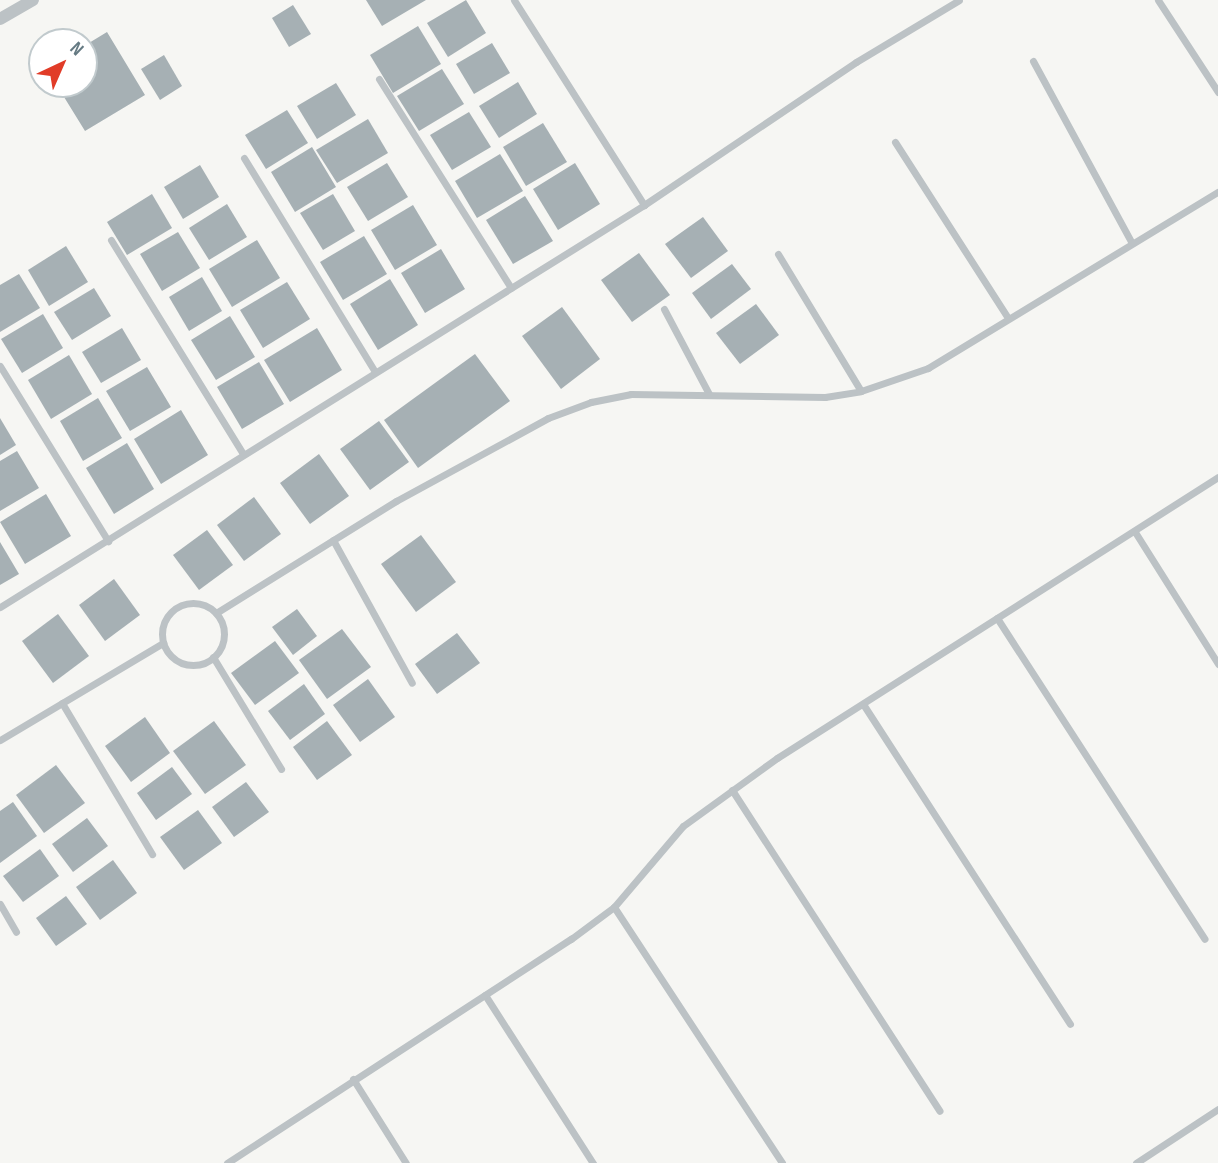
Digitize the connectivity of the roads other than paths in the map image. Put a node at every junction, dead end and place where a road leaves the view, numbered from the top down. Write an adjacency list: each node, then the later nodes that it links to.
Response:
1 (33, 0): 5 (street)
2 (514, 0): 12 (street)
3 (959, 0): 12 (street)
4 (1158, 0): 8 (street)
5 (0, 19)
6 (1033, 61): 14 (street)
7 (379, 79): 16 (street)
8 (1218, 92)
9 (895, 142): 18 (street)
10 (244, 158): 20 (street)
11 (1218, 192): 14 (street)
12 (644, 205): 16 (street)
13 (111, 240): 23 (street)
14 (1132, 243): 18 (street)
15 (778, 254): 21 (street)
16 (511, 288): 20 (street)
17 (664, 309): 22 (street)
18 (1007, 318): 21 (street)
19 (0, 366): 27 (street)
20 (375, 372): 23 (street)
21 (862, 391): 22 (street)
22 (709, 394): 26 (street)
23 (243, 454): 27 (street)
24 (1218, 477): 25 (street)
25 (1135, 532): 30 (street); 33 (street)
26 (333, 540): 29 (street); 34 (street)
27 (108, 541): 28 (street)
28 (0, 607)
29 (216, 613): 31 (street); 32 (street)
30 (997, 618): 36 (street); 44 (street)
31 (163, 643): 32 (street); 35 (street)
32 (213, 657): 38 (street)
33 (1218, 664)
34 (412, 683)
35 (62, 704): 37 (street); 40 (street)
36 (863, 704): 39 (street); 46 (street)
37 (0, 740)
38 (281, 769)
39 (732, 790): 42 (street); 49 (street)
40 (152, 854)
41 (0, 904): 43 (street)
42 (614, 907): 45 (street); 53 (street)
43 (16, 932)
44 (1205, 939)
45 (485, 995): 47 (street); 52 (street)
46 (1070, 1024)
47 (353, 1079): 50 (street); 51 (street)
48 (1218, 1109): 54 (street)
49 (940, 1111)
50 (227, 1163)
51 (406, 1163)
52 (593, 1163)
53 (782, 1163)
54 (1136, 1163)

